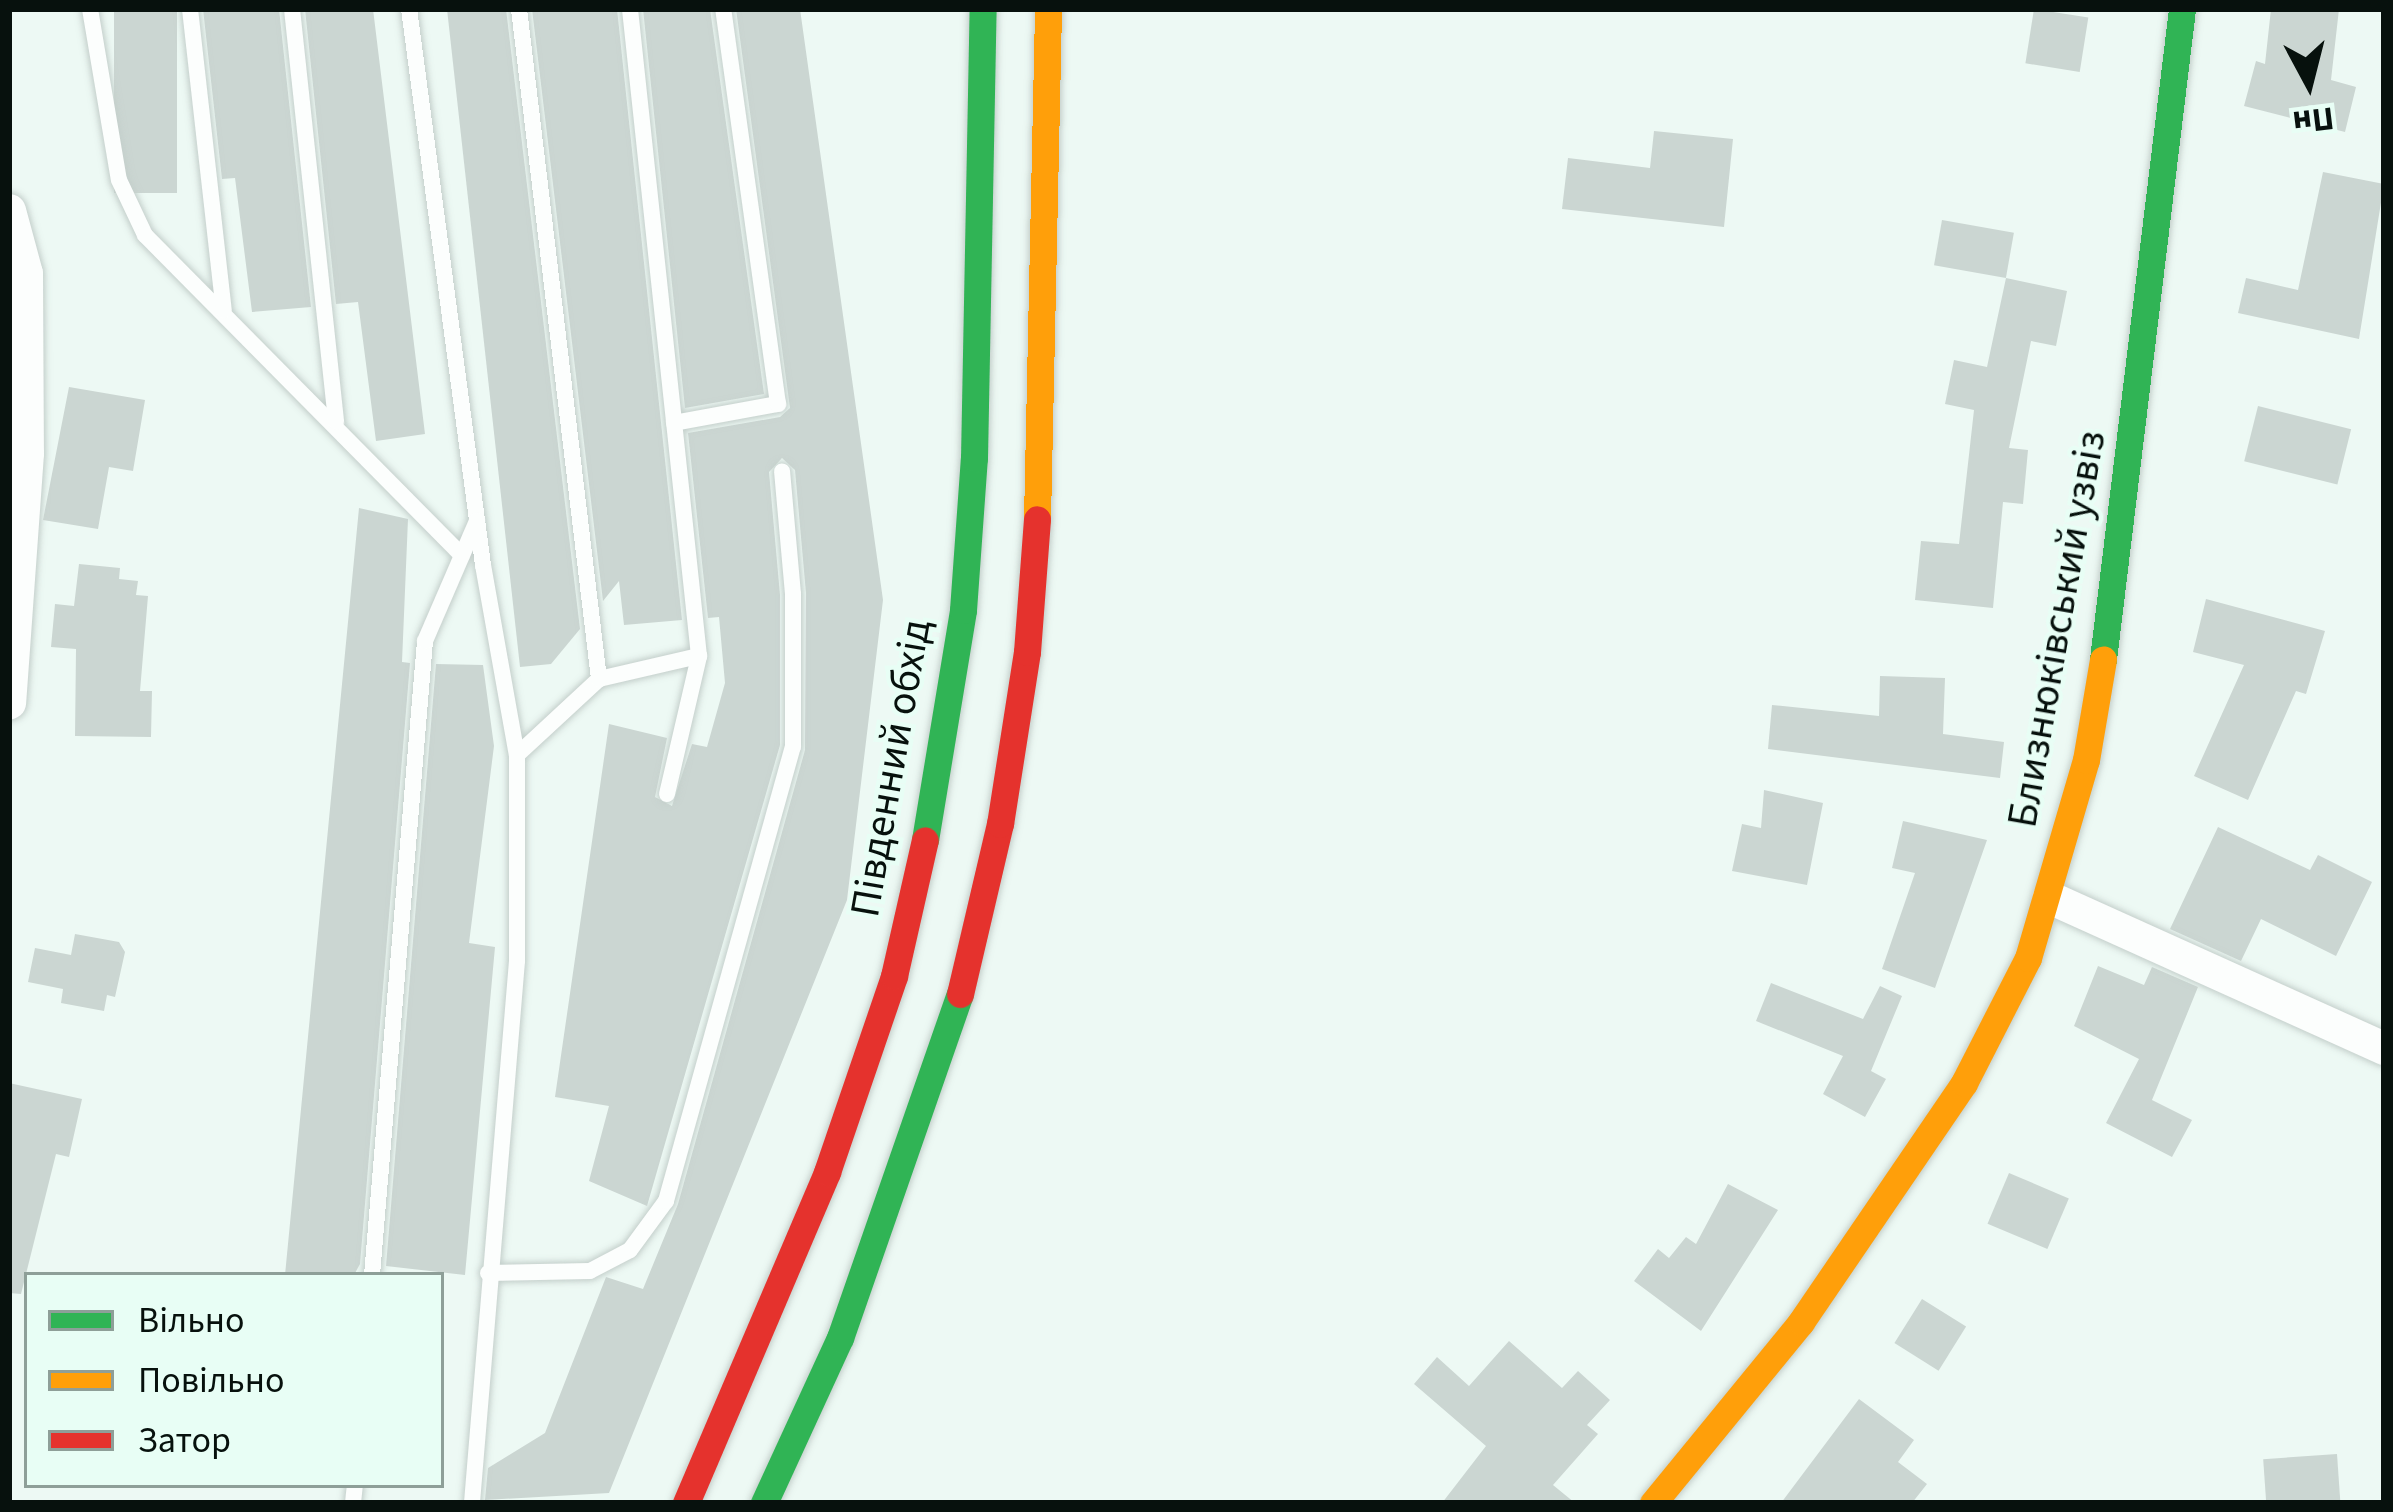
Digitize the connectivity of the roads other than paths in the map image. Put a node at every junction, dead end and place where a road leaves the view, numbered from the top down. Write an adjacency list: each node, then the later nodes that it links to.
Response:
1 (90, 9): 12 (lane)
2 (190, 9): 12 (lane)
3 (292, 9): 13 (lane)
4 (409, 9): 16 (lane)
5 (519, 9): 19 (lane)
6 (630, 9): 14 (lane)
7 (723, 9): 14 (lane)
8 (983, 9): 28 (main road, Південний обхід)
9 (1048, 9): 29 (main road)
10 (2182, 9): 23 (main road, Близнюківський узвіз)
11 (9, 210): 20 (street)
12 (224, 311): 13 (lane)
13 (337, 423): 17 (lane)
14 (674, 423): 18 (lane)
15 (782, 471): 26 (lane)
16 (477, 521): 17 (lane); 21 (lane)
17 (462, 555): 25 (lane)
18 (699, 656): 19 (lane); 22 (lane)
19 (599, 680): 21 (lane)
20 (9, 701)
21 (517, 754): 26 (lane)
22 (668, 794)
23 (2049, 898): 24 (street); 30 (main road, Близнюківський узвіз)
24 (2384, 1048)
25 (372, 1272)
26 (488, 1274): 27 (lane)
27 (472, 1503)
28 (686, 1503)
29 (764, 1503)
30 (1653, 1503)

